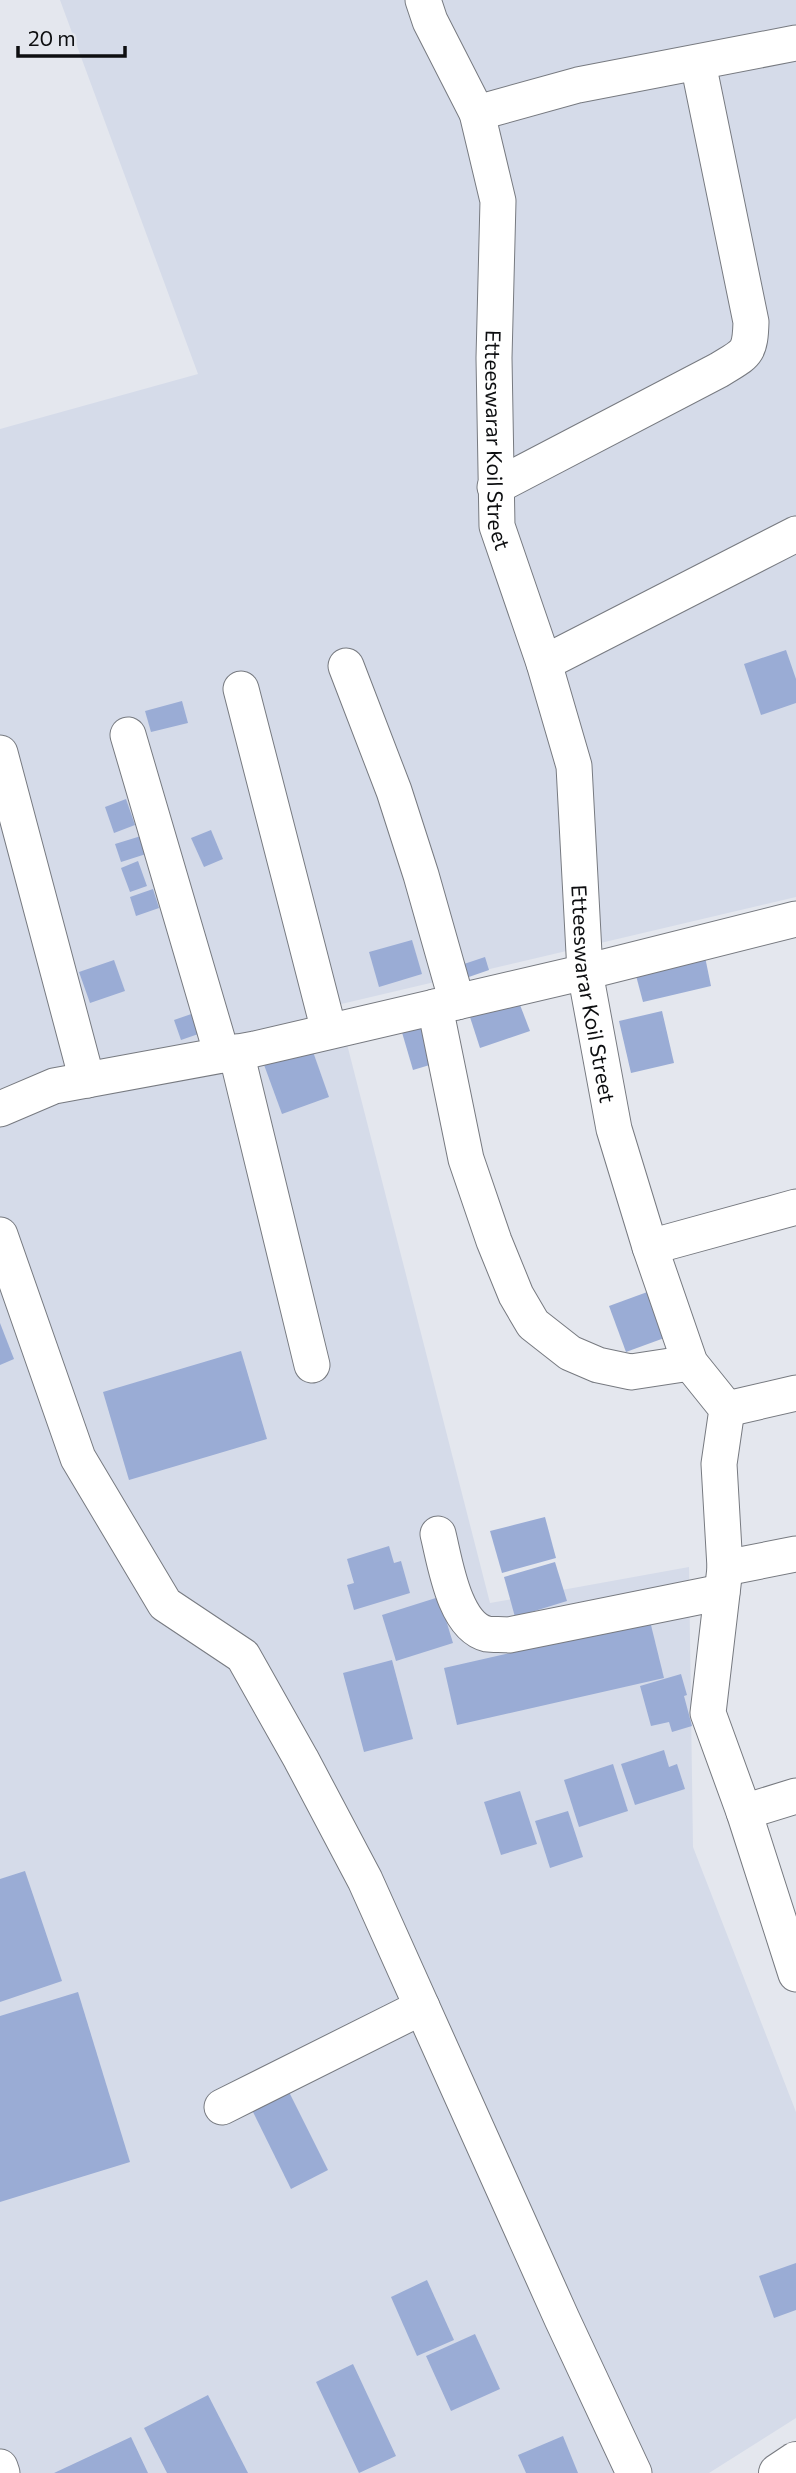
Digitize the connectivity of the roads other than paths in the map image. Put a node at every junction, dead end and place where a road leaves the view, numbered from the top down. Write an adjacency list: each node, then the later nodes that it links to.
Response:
1 (423, 0): 4 (street, Etteeswarar Koil Street)
2 (796, 43): 3 (street)
3 (698, 62): 4 (street); 5 (street)
4 (477, 113): 5 (street, Etteeswarar Koil Street)
5 (495, 487): 7 (street, Etteeswarar Koil Street)
6 (796, 534): 7 (street)
7 (544, 663): 13 (street, Etteeswarar Koil Street)
8 (346, 666): 14 (street)
9 (241, 689): 15 (street)
10 (128, 735): 16 (street)
11 (0, 753): 17 (street)
12 (796, 919): 13 (street)
13 (585, 972): 14 (street); 21 (street, Etteeswarar Koil Street)
14 (446, 1004): 15 (street); 22 (street)
15 (329, 1031): 16 (street)
16 (229, 1054): 17 (street); 23 (street)
17 (87, 1080): 18 (street)
18 (0, 1109)
19 (796, 1207): 21 (street)
20 (0, 1235): 32 (street)
21 (650, 1247): 22 (street, Etteeswarar Koil Street)
22 (690, 1363): 25 (street, Etteeswarar Koil Street)
23 (312, 1365)
24 (796, 1393): 25 (street)
25 (727, 1409): 28 (street)
26 (438, 1534): 28 (street)
27 (796, 1554): 28 (street)
28 (723, 1580): 30 (street)
29 (796, 1796): 30 (street)
30 (744, 1812): 31 (street)
31 (796, 1974)
32 (422, 2007): 33 (street); 37 (street)
33 (222, 2107)
34 (796, 2461): 38 (street)
35 (0, 2466): 36 (street)
36 (2, 2473)
37 (634, 2473)
38 (778, 2473)

